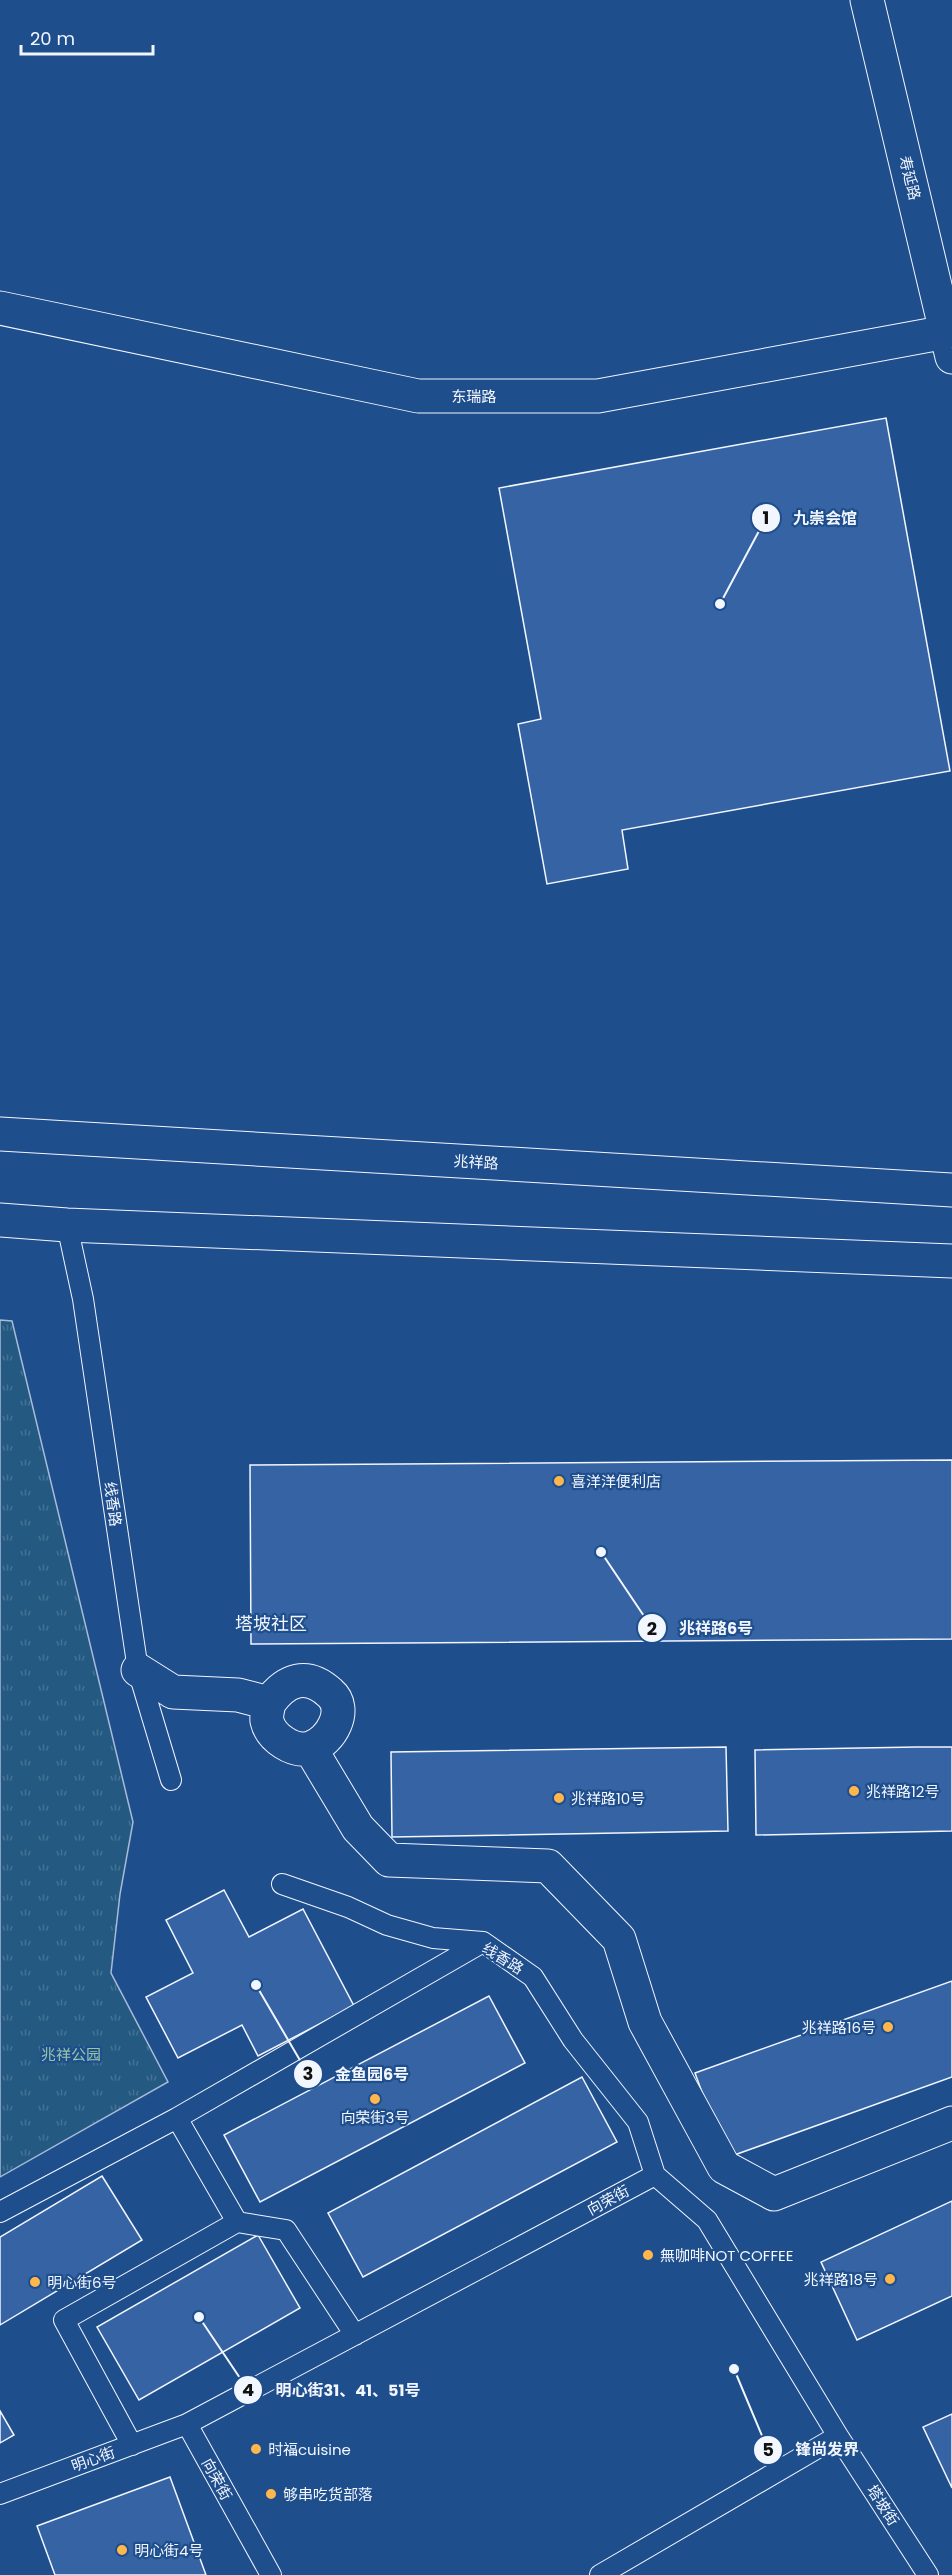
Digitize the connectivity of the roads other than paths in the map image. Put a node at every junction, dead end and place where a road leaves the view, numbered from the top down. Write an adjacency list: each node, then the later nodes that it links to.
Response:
1 (867, 0): 3 (street, 寿延路)
2 (0, 308): 3 (street, 东瑞路)
3 (950, 340)
4 (0, 1134): 5 (street, 兆祥路)
5 (952, 1190)
6 (0, 1220): 7 (street)
7 (67, 1225): 8 (street); 9 (lane, 线香路)
8 (952, 1260)
9 (138, 1670): 10 (street); 12 (lane, 线香路)
10 (268, 1703): 11 (street); 11 (street)
11 (310, 1748): 16 (street)
12 (171, 1780)
13 (282, 1884): 14 (lane, 线香路)
14 (483, 1942): 15 (lane); 17 (lane, 线香路)
15 (177, 2118): 18 (lane); 19 (lane)
16 (952, 2123)
17 (655, 2175): 20 (lane, 向荣街); 22 (lane)
18 (0, 2212)
19 (237, 2222): 20 (lane); 23 (lane)
20 (355, 2335): 21 (lane, 向荣街)
21 (187, 2424): 23 (lane, 明心街); 25 (lane, 向荣街)
22 (838, 2436): 26 (lane); 27 (lane, 塔坡街)
23 (132, 2445): 24 (lane, 明心街)
24 (0, 2493)
25 (271, 2575)
26 (600, 2575)
27 (928, 2575)

